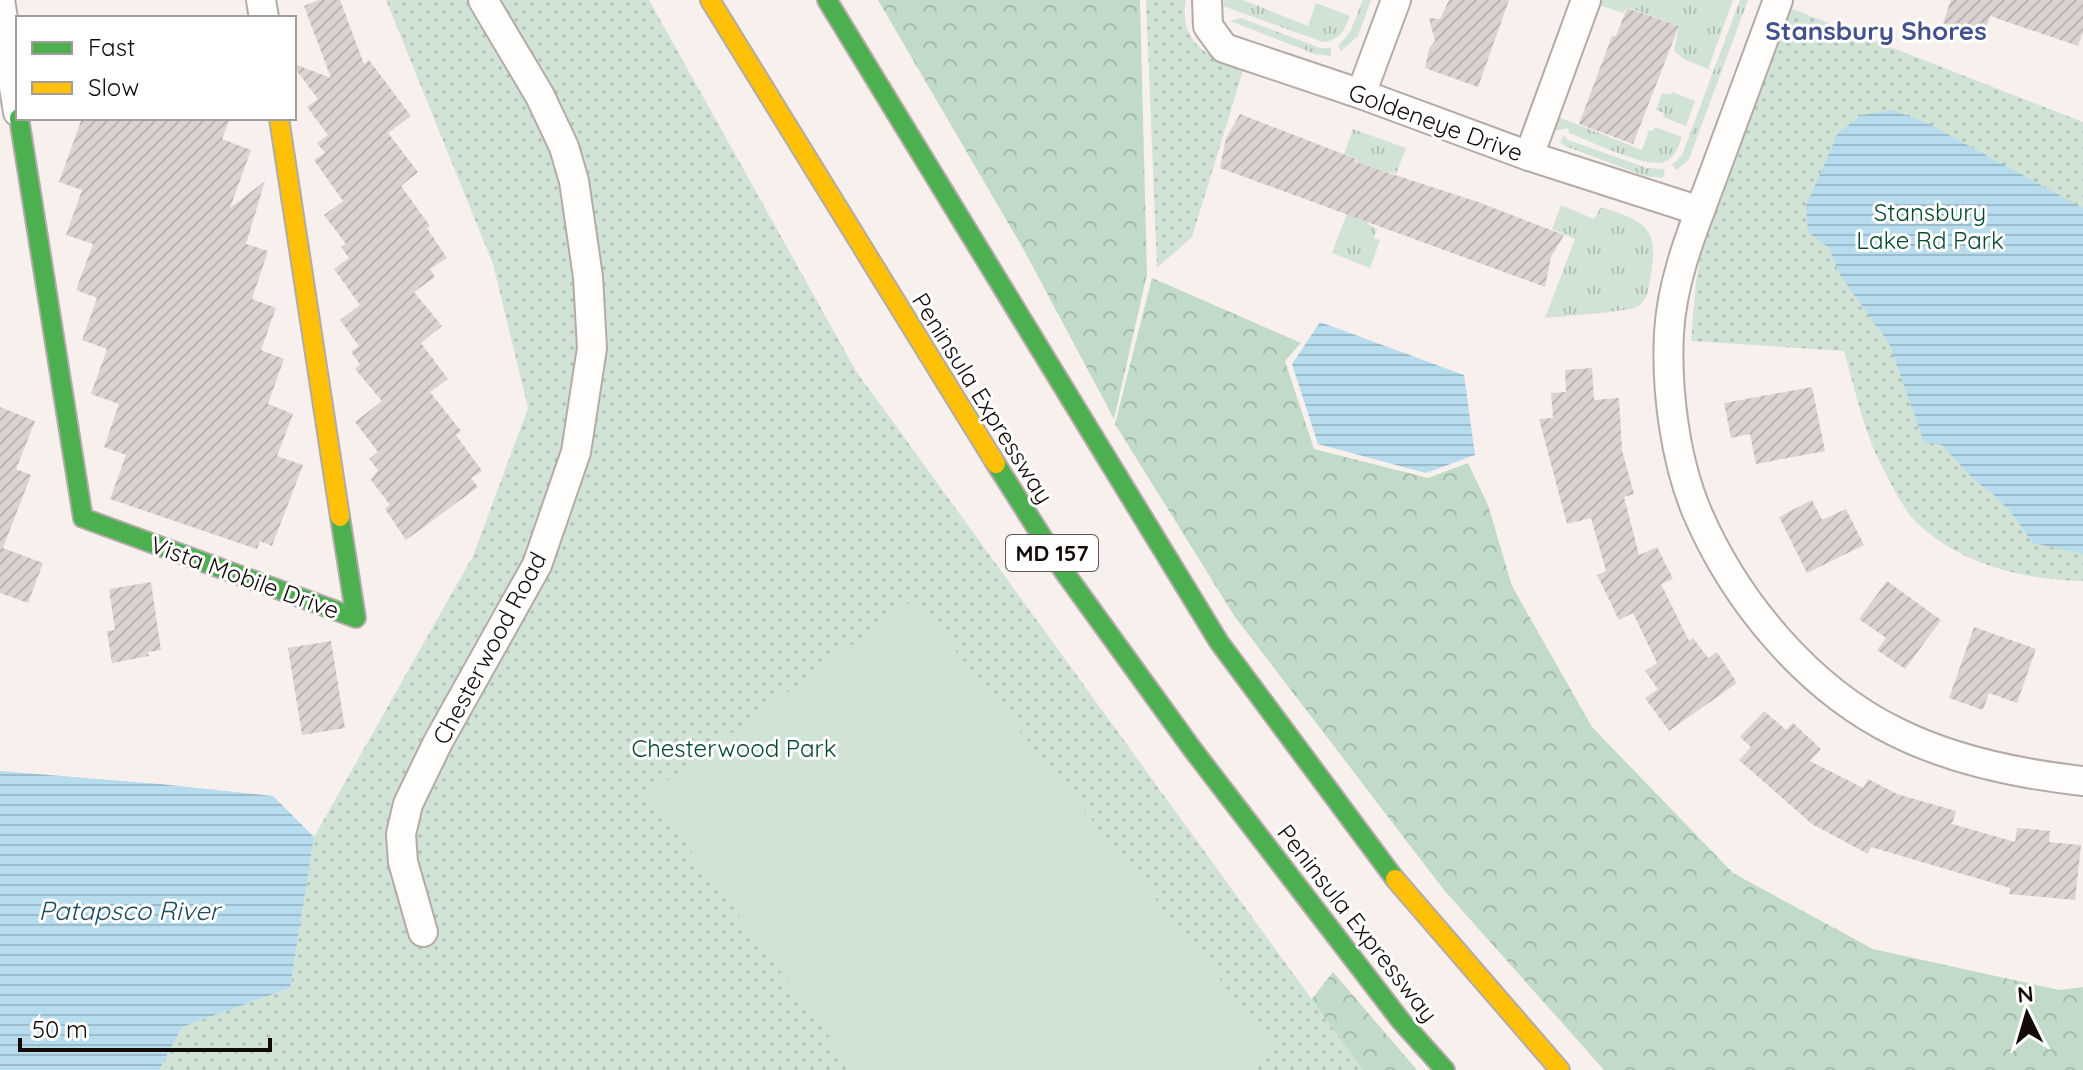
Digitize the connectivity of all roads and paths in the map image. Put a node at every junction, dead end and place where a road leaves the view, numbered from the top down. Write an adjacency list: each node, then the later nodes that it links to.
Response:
1 (0, 0): 10 (street, Vista Mobile Drive)
2 (483, 0): 16 (street, Chesterwood Road)
3 (710, 0): 17 (main road, Peninsula Expressway / MD 157)
4 (827, 0): 18 (main road)
5 (1207, 0): 9 (street, Goldeneye Drive)
6 (1396, 0): 9 (street)
7 (1586, 0): 13 (street)
8 (1778, 0): 14 (street)
9 (1361, 94): 13 (street, Goldeneye Drive)
10 (16, 102)
11 (19, 120): 12 (main road, Vista Mobile Drive)
12 (279, 120)
13 (1529, 156): 14 (street, Goldeneye Drive)
14 (1700, 211): 15 (street)
15 (2083, 781)
16 (423, 932)
17 (1445, 1070)
18 (1560, 1070)

